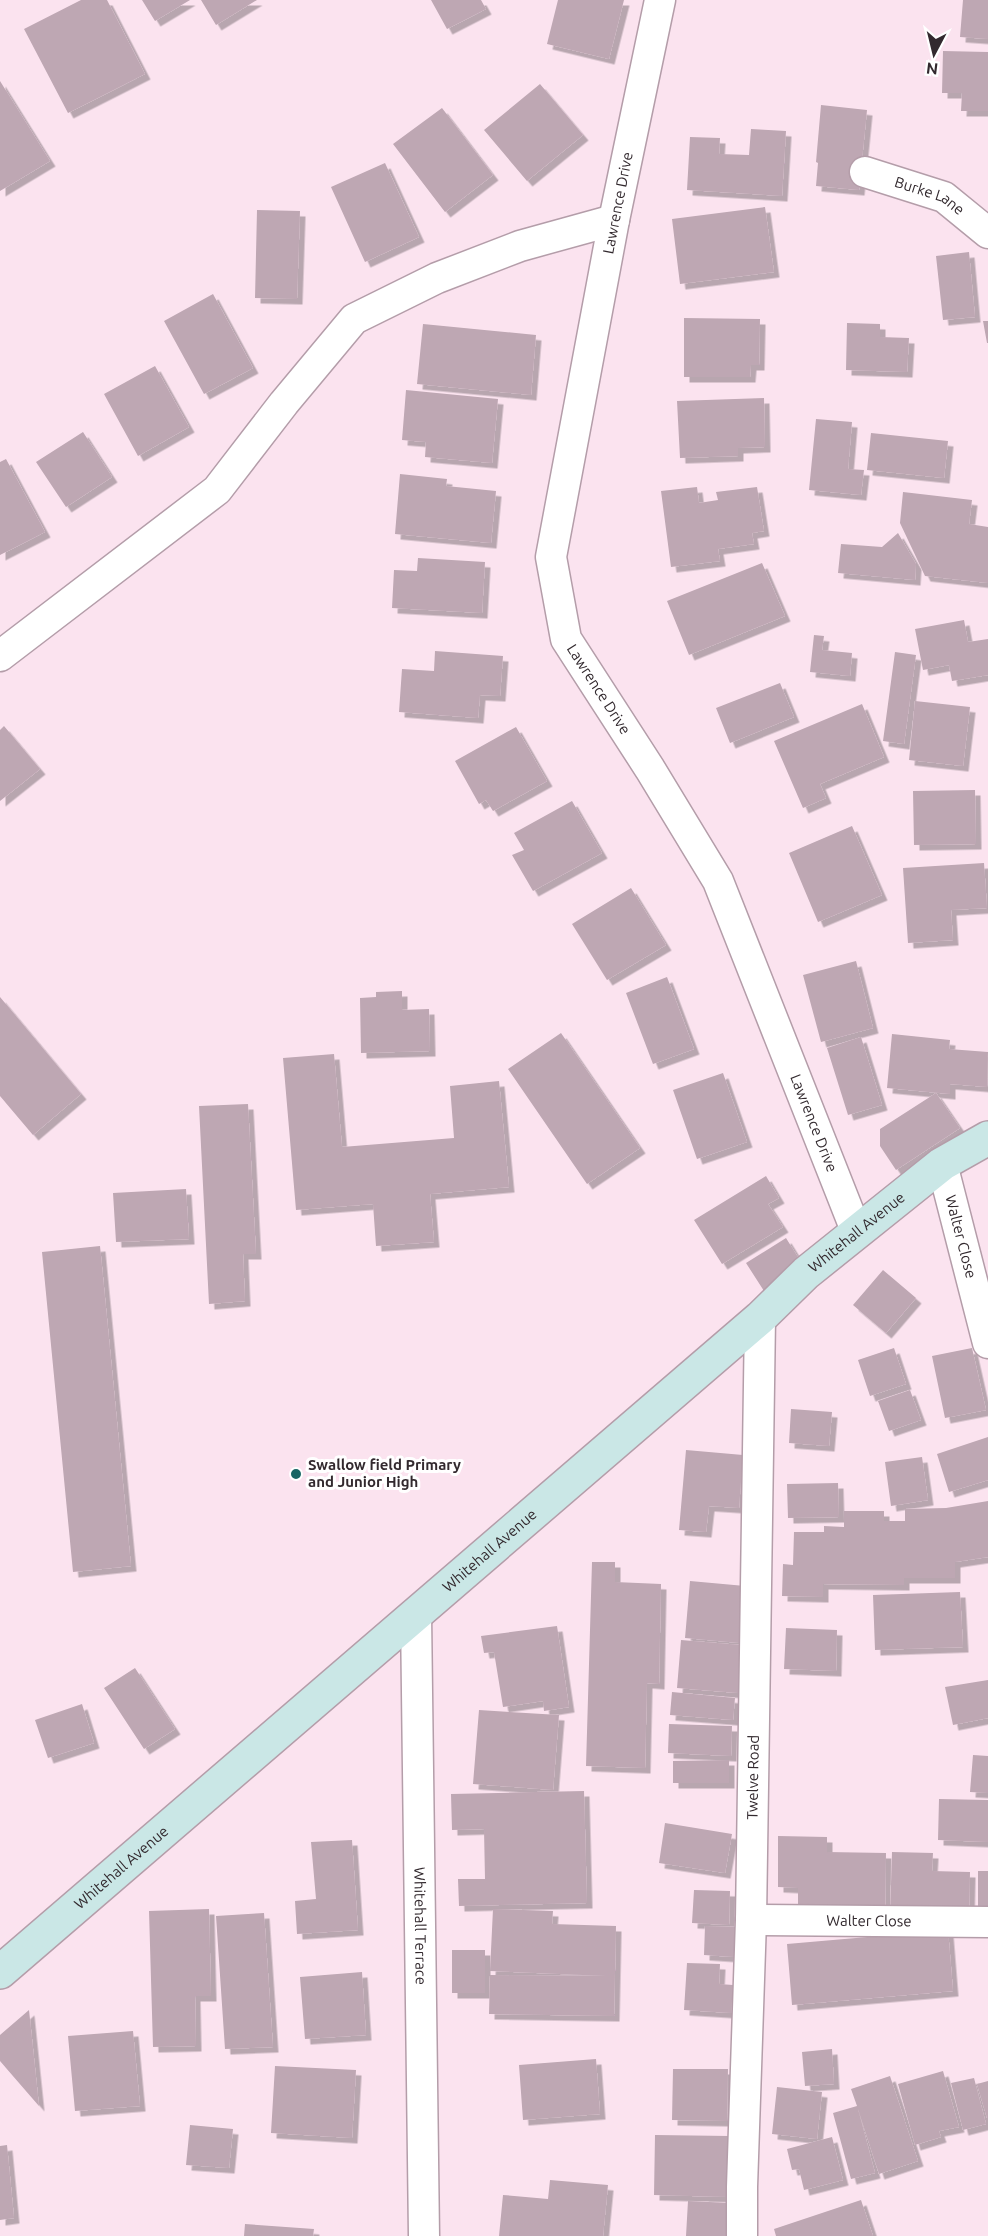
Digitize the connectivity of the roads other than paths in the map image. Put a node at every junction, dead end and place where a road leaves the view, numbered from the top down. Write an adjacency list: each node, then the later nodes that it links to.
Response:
1 (660, 0): 3 (street, Lawrence Drive)
2 (865, 172): 4 (street, Burke Lane)
3 (614, 220): 5 (street); 8 (street, Lawrence Drive)
4 (988, 232)
5 (0, 656)
6 (988, 1138): 7 (street, Whitehall Avenue)
7 (942, 1164): 8 (street, Whitehall Avenue); 10 (street, Walter Close)
8 (858, 1233): 9 (street, Whitehall Avenue)
9 (760, 1318): 11 (street, Whitehall Avenue); 12 (street, Twelve Road)
10 (988, 1343)
11 (416, 1614): 14 (street, Whitehall Avenue); 15 (street, Whitehall Terrace)
12 (751, 1920): 13 (street, Walter Close); 16 (street, Twelve Road)
13 (988, 1922)
14 (0, 1972)
15 (424, 2236)
16 (742, 2236)

